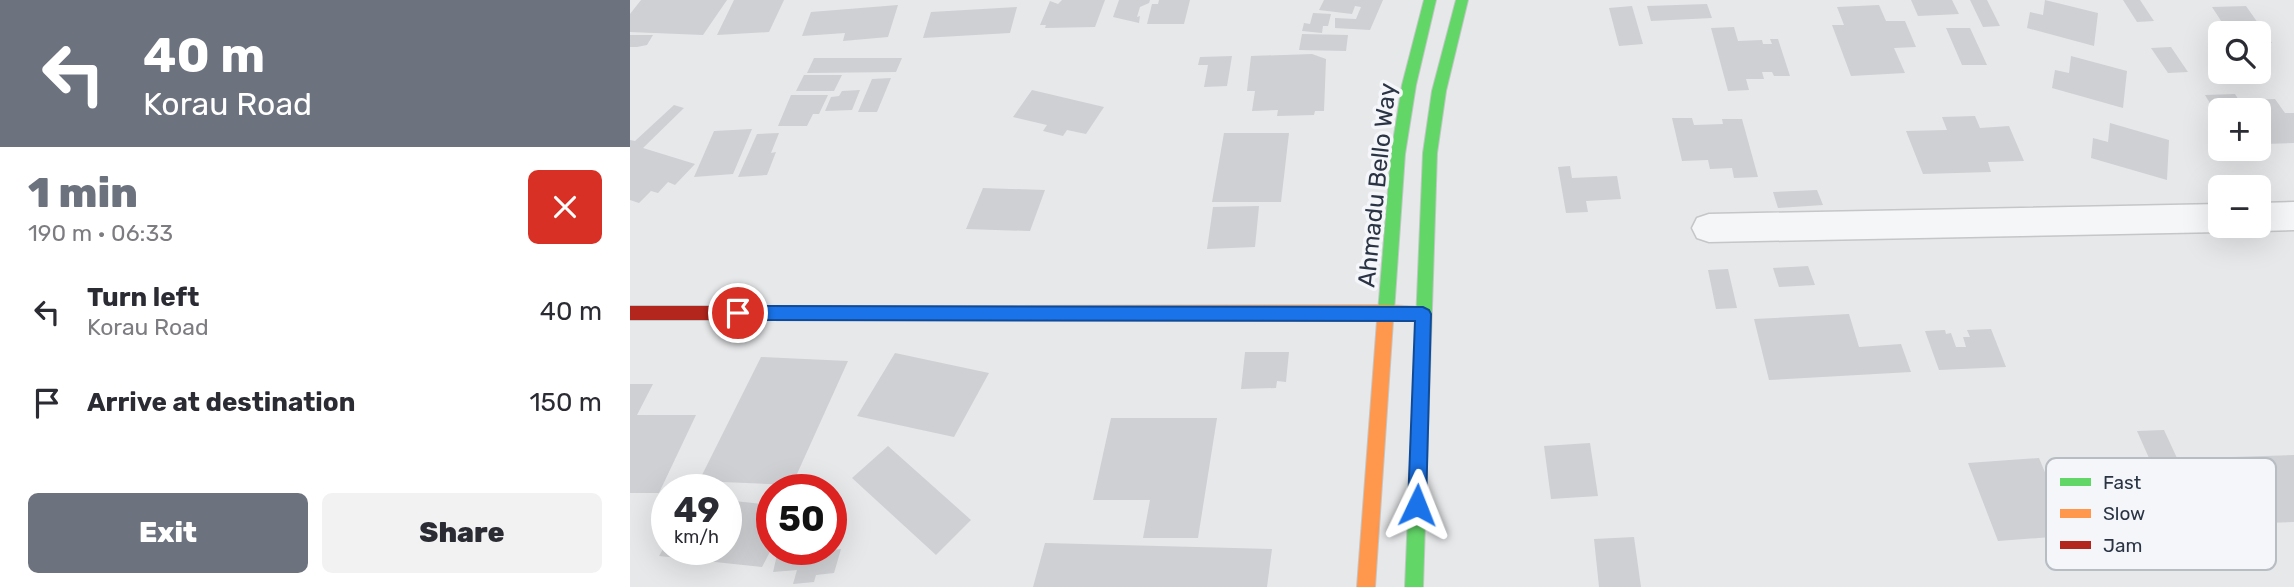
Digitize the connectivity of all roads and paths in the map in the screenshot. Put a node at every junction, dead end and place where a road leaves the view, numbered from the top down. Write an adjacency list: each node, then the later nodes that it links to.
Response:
1 (1430, 0): 8 (main road, Ahmadu Bello Way)
2 (1462, 0): 9 (main road, Ahmadu Bello Way)
3 (2294, 216): 4 (street)
4 (2271, 217)
5 (2208, 218): 6 (street)
6 (1709, 228)
7 (630, 313): 8 (main road)
8 (1387, 314): 9 (main road); 10 (main road, Ahmadu Bello Way)
9 (1423, 314): 11 (main road, Ahmadu Bello Way)
10 (1366, 587)
11 (1414, 587)

